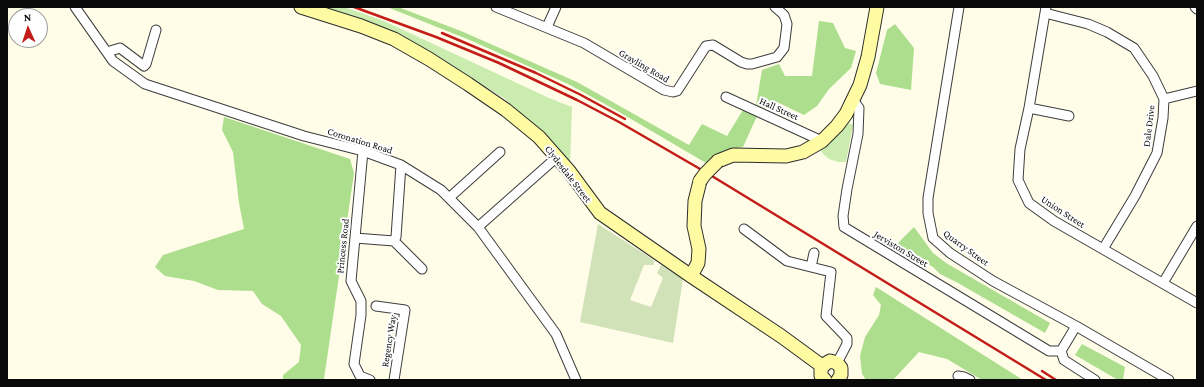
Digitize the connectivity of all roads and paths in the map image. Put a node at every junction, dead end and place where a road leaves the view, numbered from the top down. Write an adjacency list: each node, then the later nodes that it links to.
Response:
1 (74, 7): 11 (street, Coronation Road)
2 (301, 7): 21 (main road, Clydesdale Street)
3 (496, 7): 9 (street, Grayling Road)
4 (556, 7): 9 (street)
5 (775, 7): 9 (street, Grayling Road)
6 (877, 7): 15 (main road)
7 (959, 7): 37 (street, Quarry Street)
8 (1045, 10): 14 (street, Dale Drive); 16 (street, Union Street)
9 (547, 27)
10 (156, 30): 11 (street)
11 (107, 52): 19 (street, Coronation Road)
12 (1197, 91): 14 (street)
13 (726, 97): 18 (street, Hall Street)
14 (1164, 99): 29 (street, Dale Drive)
15 (853, 100): 18 (main road); 38 (street, Jerviston Street)
16 (1029, 108): 17 (street); 29 (street, Union Street)
17 (1069, 116)
18 (822, 141): 33 (main road, bridge)
19 (363, 151): 22 (street, Coronation Road); 27 (street, Princess Road)
20 (500, 152): 23 (street)
21 (557, 157): 25 (street); 33 (main road, Clydesdale Street)
22 (402, 165): 23 (street, Coronation Road); 28 (street)
23 (449, 198): 25 (street, Coronation Road)
24 (1197, 226): 34 (street)
25 (478, 227): 45 (street, Coronation Road)
26 (744, 229): 31 (street)
27 (355, 238): 28 (street); 43 (street, Princess Road)
28 (394, 241): 32 (street)
29 (1103, 249): 34 (street, Union Street)
30 (814, 253): 31 (street)
31 (811, 267): 39 (street)
32 (422, 269)
33 (691, 276): 40 (main road, Clydesdale Street)
34 (1163, 283): 35 (street, Union Street)
35 (1197, 303)
36 (376, 306): 44 (street, Regency Way)
37 (1076, 326): 38 (street); 49 (street, Quarry Street)
38 (1061, 351): 48 (street)
39 (837, 363): 40 (main road); 42 (main road)
40 (822, 366): 46 (main road)
41 (958, 376): 47 (street)
42 (840, 379)
43 (370, 380)
44 (394, 380)
45 (576, 380)
46 (824, 380)
47 (970, 380)
48 (1095, 380)
49 (1169, 380)

